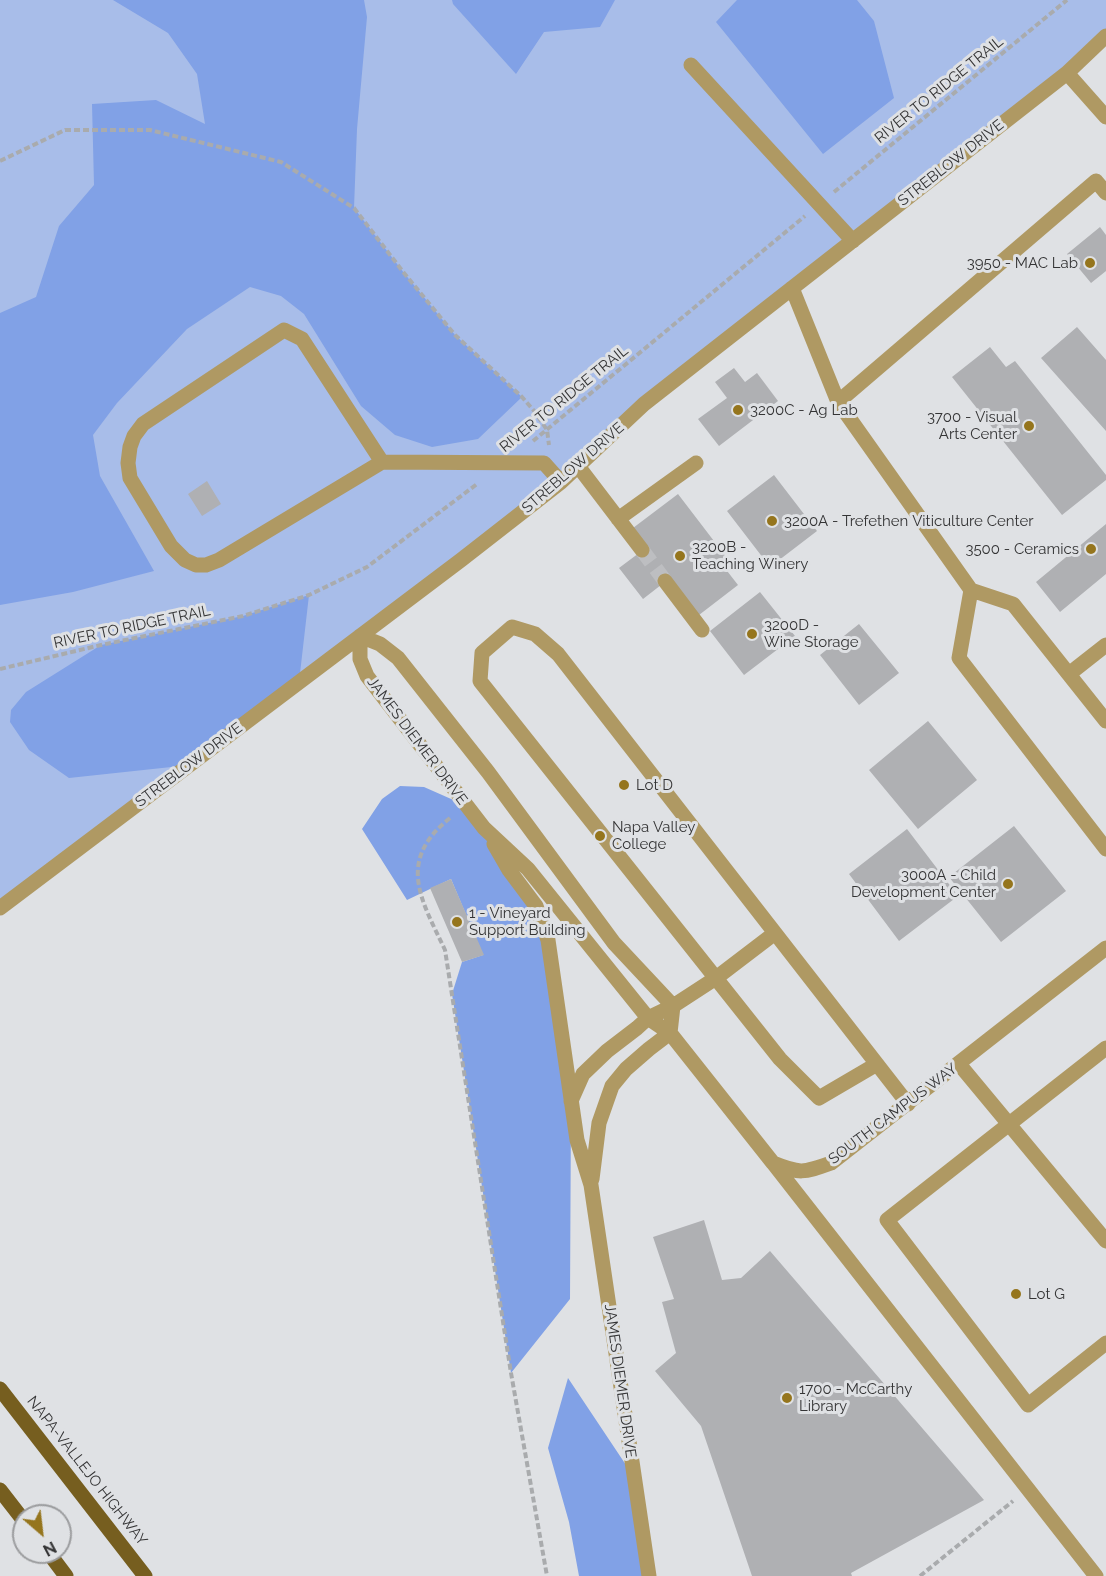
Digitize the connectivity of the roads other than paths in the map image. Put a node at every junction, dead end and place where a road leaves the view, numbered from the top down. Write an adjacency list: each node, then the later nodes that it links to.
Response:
1 (1106, 36): 3 (street, STREBLOW DRIVE)
2 (691, 65): 6 (street)
3 (1067, 73): 4 (street); 6 (street, STREBLOW DRIVE)
4 (1106, 117)
5 (1103, 182): 8 (street)
6 (853, 241): 7 (street, STREBLOW DRIVE)
7 (792, 288): 8 (street); 11 (street, STREBLOW DRIVE)
8 (837, 402): 16 (street)
9 (382, 462): 9 (street); 12 (street)
10 (696, 463): 13 (street)
11 (578, 466): 12 (street, STREBLOW DRIVE); 13 (street)
12 (561, 482): 18 (street, STREBLOW DRIVE)
13 (618, 519): 14 (street)
14 (642, 550)
15 (665, 581): 17 (street)
16 (971, 590): 20 (street); 23 (street)
17 (702, 630)
18 (360, 636): 22 (street, JAMES DIEMER DRIVE); 24 (street, STREBLOW DRIVE); 28 (street)
19 (1106, 645): 20 (street)
20 (1069, 674): 21 (street)
21 (1106, 721)
22 (484, 828): 29 (street, JAMES DIEMER DRIVE); 34 (street, JAMES DIEMER DRIVE)
23 (1106, 849)
24 (0, 908)
25 (775, 933): 27 (street); 27 (street); 32 (street)
26 (1106, 948): 33 (street, SOUTH CAMPUS WAY)
27 (716, 978): 28 (street); 32 (street)
28 (673, 1006): 29 (street); 30 (street)
29 (648, 1018): 30 (street, JAMES DIEMER DRIVE); 34 (street)
30 (670, 1033): 37 (street); 38 (street, JAMES DIEMER DRIVE)
31 (1106, 1048): 36 (street)
32 (877, 1064): 35 (street)
33 (959, 1064): 35 (street, SOUTH CAMPUS WAY); 36 (street)
34 (572, 1101): 38 (street, JAMES DIEMER DRIVE)
35 (908, 1104): 37 (street, SOUTH CAMPUS WAY)
36 (1010, 1124): 39 (street); 40 (street)
37 (773, 1163): 46 (street)
38 (591, 1185): 45 (street, JAMES DIEMER DRIVE)
39 (1106, 1241)
40 (1106, 1343)
41 (0, 1389): 44 (main road, NAPA-VALLEJO HIGHWAY)
42 (0, 1490): 43 (main road)
43 (12, 1506)
44 (145, 1576)
45 (649, 1576)
46 (1096, 1576)

